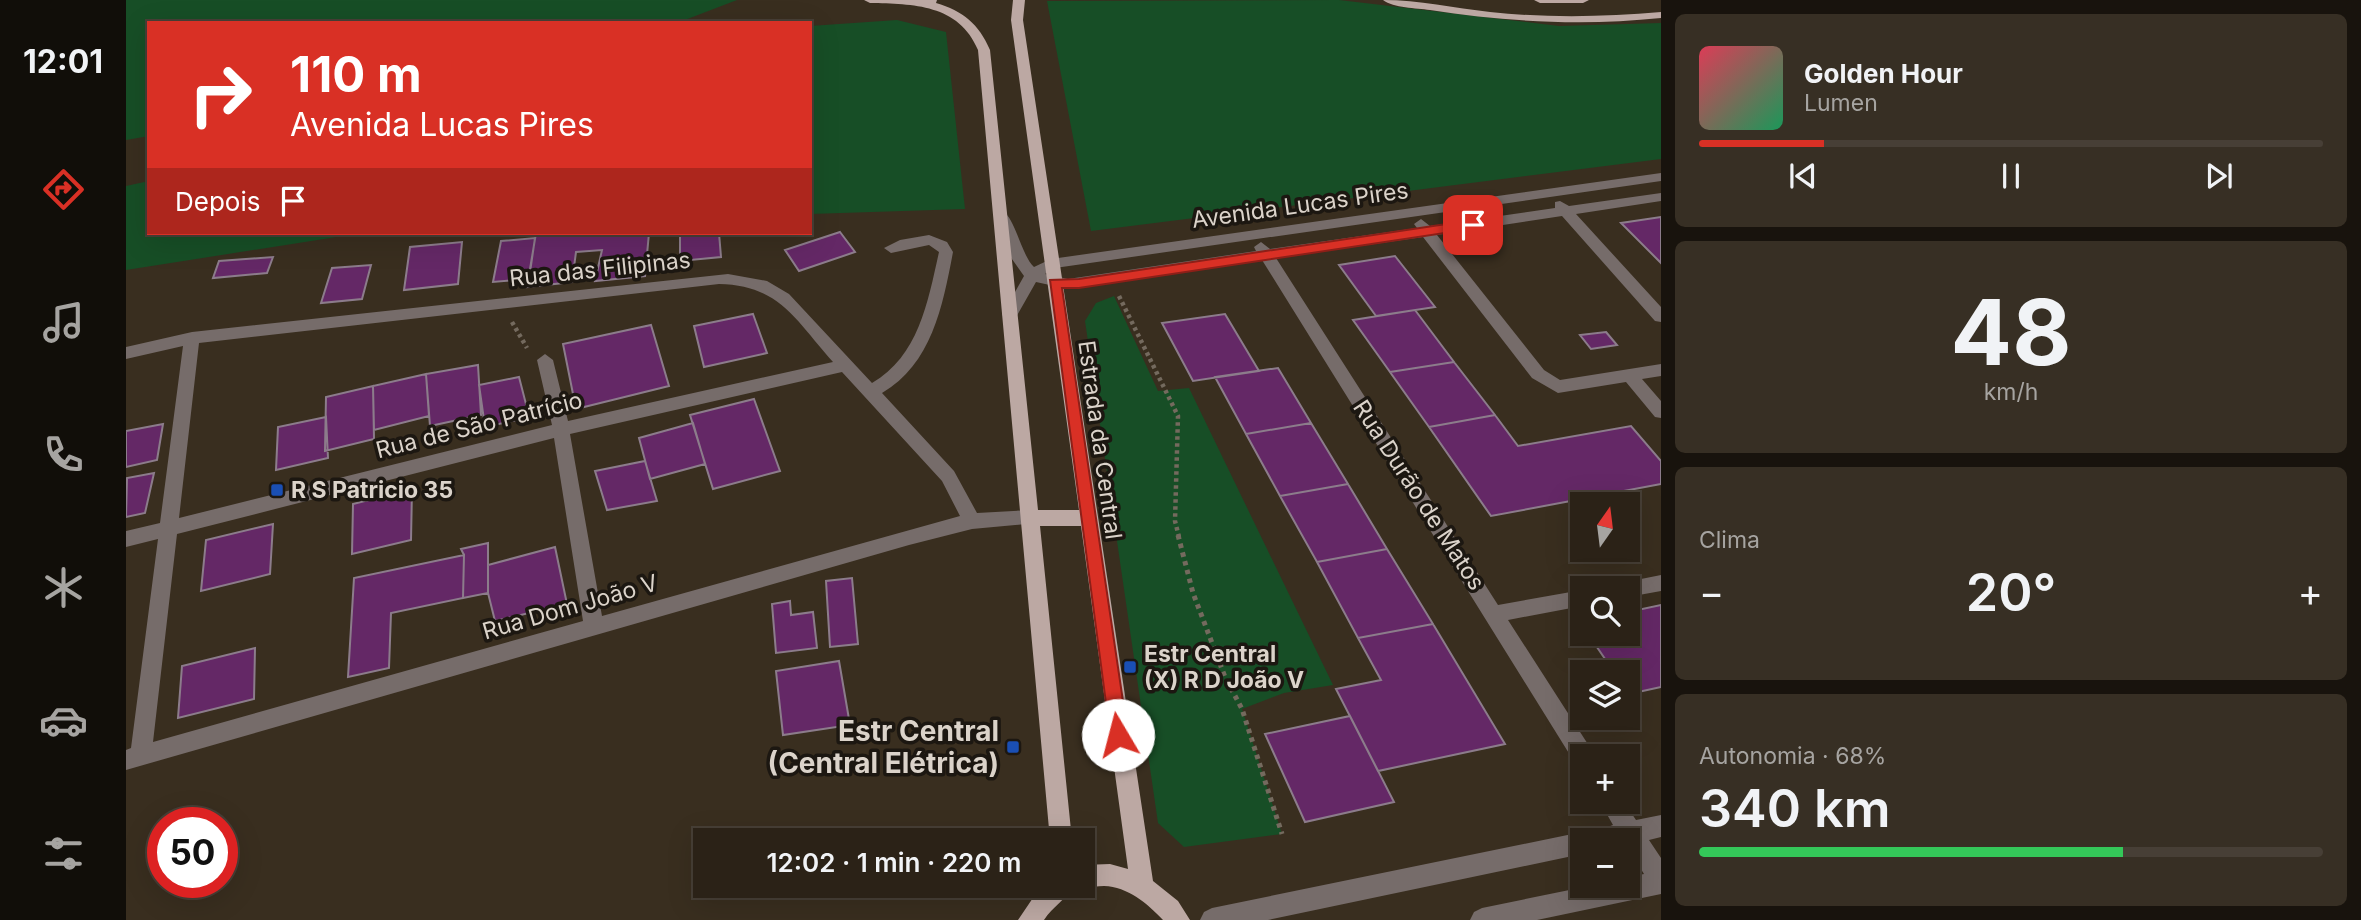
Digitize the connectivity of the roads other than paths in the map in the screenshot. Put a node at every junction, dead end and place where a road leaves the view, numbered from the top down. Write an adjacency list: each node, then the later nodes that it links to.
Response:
1 (870, 0): 7 (main road)
2 (945, 0): 7 (main road)
3 (1019, 0): 19 (main road, Estrada da Central)
4 (1389, 0): 8 (main road)
5 (1540, 0): 6 (main road)
6 (1583, 0)
7 (921, 2): 12 (main road)
8 (1661, 15)
9 (1661, 177): 10 (street, Avenida Lucas Pires)
10 (1550, 194): 13 (street); 14 (street, Avenida Lucas Pires)
11 (1661, 197): 13 (street, Avenida Lucas Pires)
12 (999, 206): 20 (street); 22 (main road)
13 (1565, 211): 15 (street, Avenida Lucas Pires); 23 (street)
14 (1413, 212): 15 (street); 16 (street, Avenida Lucas Pires)
15 (1427, 232): 18 (street, Avenida Lucas Pires); 29 (street)
16 (1253, 235): 18 (street, Rua Durão de Matos); 19 (street, Avenida Lucas Pires)
17 (891, 248): 30 (street)
18 (1266, 255): 21 (street, Avenida Lucas Pires); 41 (street, Rua Durão de Matos)
19 (1051, 264): 20 (street, Avenida Lucas Pires); 21 (main road, Estrada da Central)
20 (1032, 275): 21 (street, Avenida Lucas Pires); 22 (street)
21 (1055, 283): 34 (main road, Estrada da Central)
22 (1010, 315): 33 (main road)
23 (1661, 317)
24 (192, 338): 25 (street, Rua das Filipinas); 27 (street, Rua das Filipinas); 36 (street)
25 (126, 353)
26 (545, 360): 32 (street)
27 (846, 365): 30 (street, Rua das Filipinas); 32 (street, Rua de São Patrício)
28 (1661, 370): 29 (street)
29 (1630, 376): 31 (street)
30 (871, 392): 35 (street, Rua das Filipinas)
31 (1661, 412)
32 (561, 429): 36 (street, Rua de São Patrício); 42 (street)
33 (1030, 517): 34 (main road); 35 (street, Rua Dom João V); 46 (main road)
34 (1087, 518): 52 (main road, Estrada da Central)
35 (972, 521): 42 (street, Rua Dom João V)
36 (168, 529): 37 (street, Rua de São Patrício); 44 (street)
37 (126, 539)
38 (1661, 583): 39 (street)
39 (1640, 587)
40 (1570, 600): 41 (street)
41 (1496, 614): 43 (street, Rua Durão de Matos)
42 (594, 625): 44 (street, Rua Dom João V)
43 (1576, 744)
44 (133, 758)
45 (1661, 825): 47 (street)
46 (1060, 828)
47 (1640, 831)
48 (1570, 845): 56 (street)
49 (1640, 847): 51 (street)
50 (1095, 877): 52 (main road)
51 (1661, 880): 57 (street)
52 (1142, 886): 55 (main road)
53 (1044, 898): 54 (main road)
54 (1030, 920)
55 (1178, 920)
56 (1212, 920)
57 (1482, 920)

